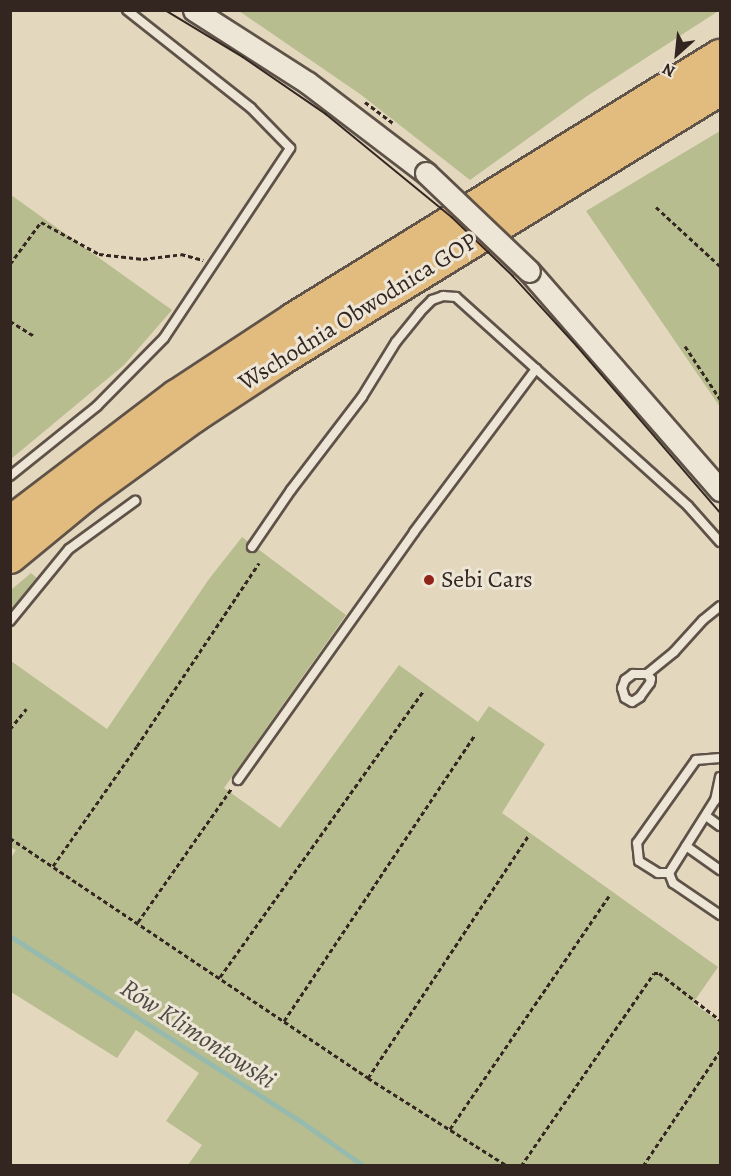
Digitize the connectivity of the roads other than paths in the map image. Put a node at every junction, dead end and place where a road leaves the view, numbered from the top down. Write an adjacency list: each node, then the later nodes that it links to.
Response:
1 (127, 10): 6 (lane)
2 (194, 10): 7 (street, bridge)
3 (720, 56): 9 (highway, Wschodnia Obwodnica GOP)
4 (720, 89): 12 (highway, Wschodnia Obwodnica GOP)
5 (536, 369): 10 (lane); 11 (lane); 18 (lane)
6 (10, 476)
7 (720, 490)
8 (135, 501): 14 (lane)
9 (10, 523)
10 (720, 542)
11 (252, 547)
12 (10, 557)
13 (720, 606): 15 (lane)
14 (10, 621)
15 (647, 674)
16 (720, 758): 23 (lane)
17 (720, 777): 19 (lane)
18 (238, 780)
19 (706, 816): 20 (lane); 21 (lane)
20 (720, 826)
21 (686, 846): 22 (lane); 23 (lane)
22 (720, 870)
23 (669, 873): 24 (lane)
24 (720, 915)

